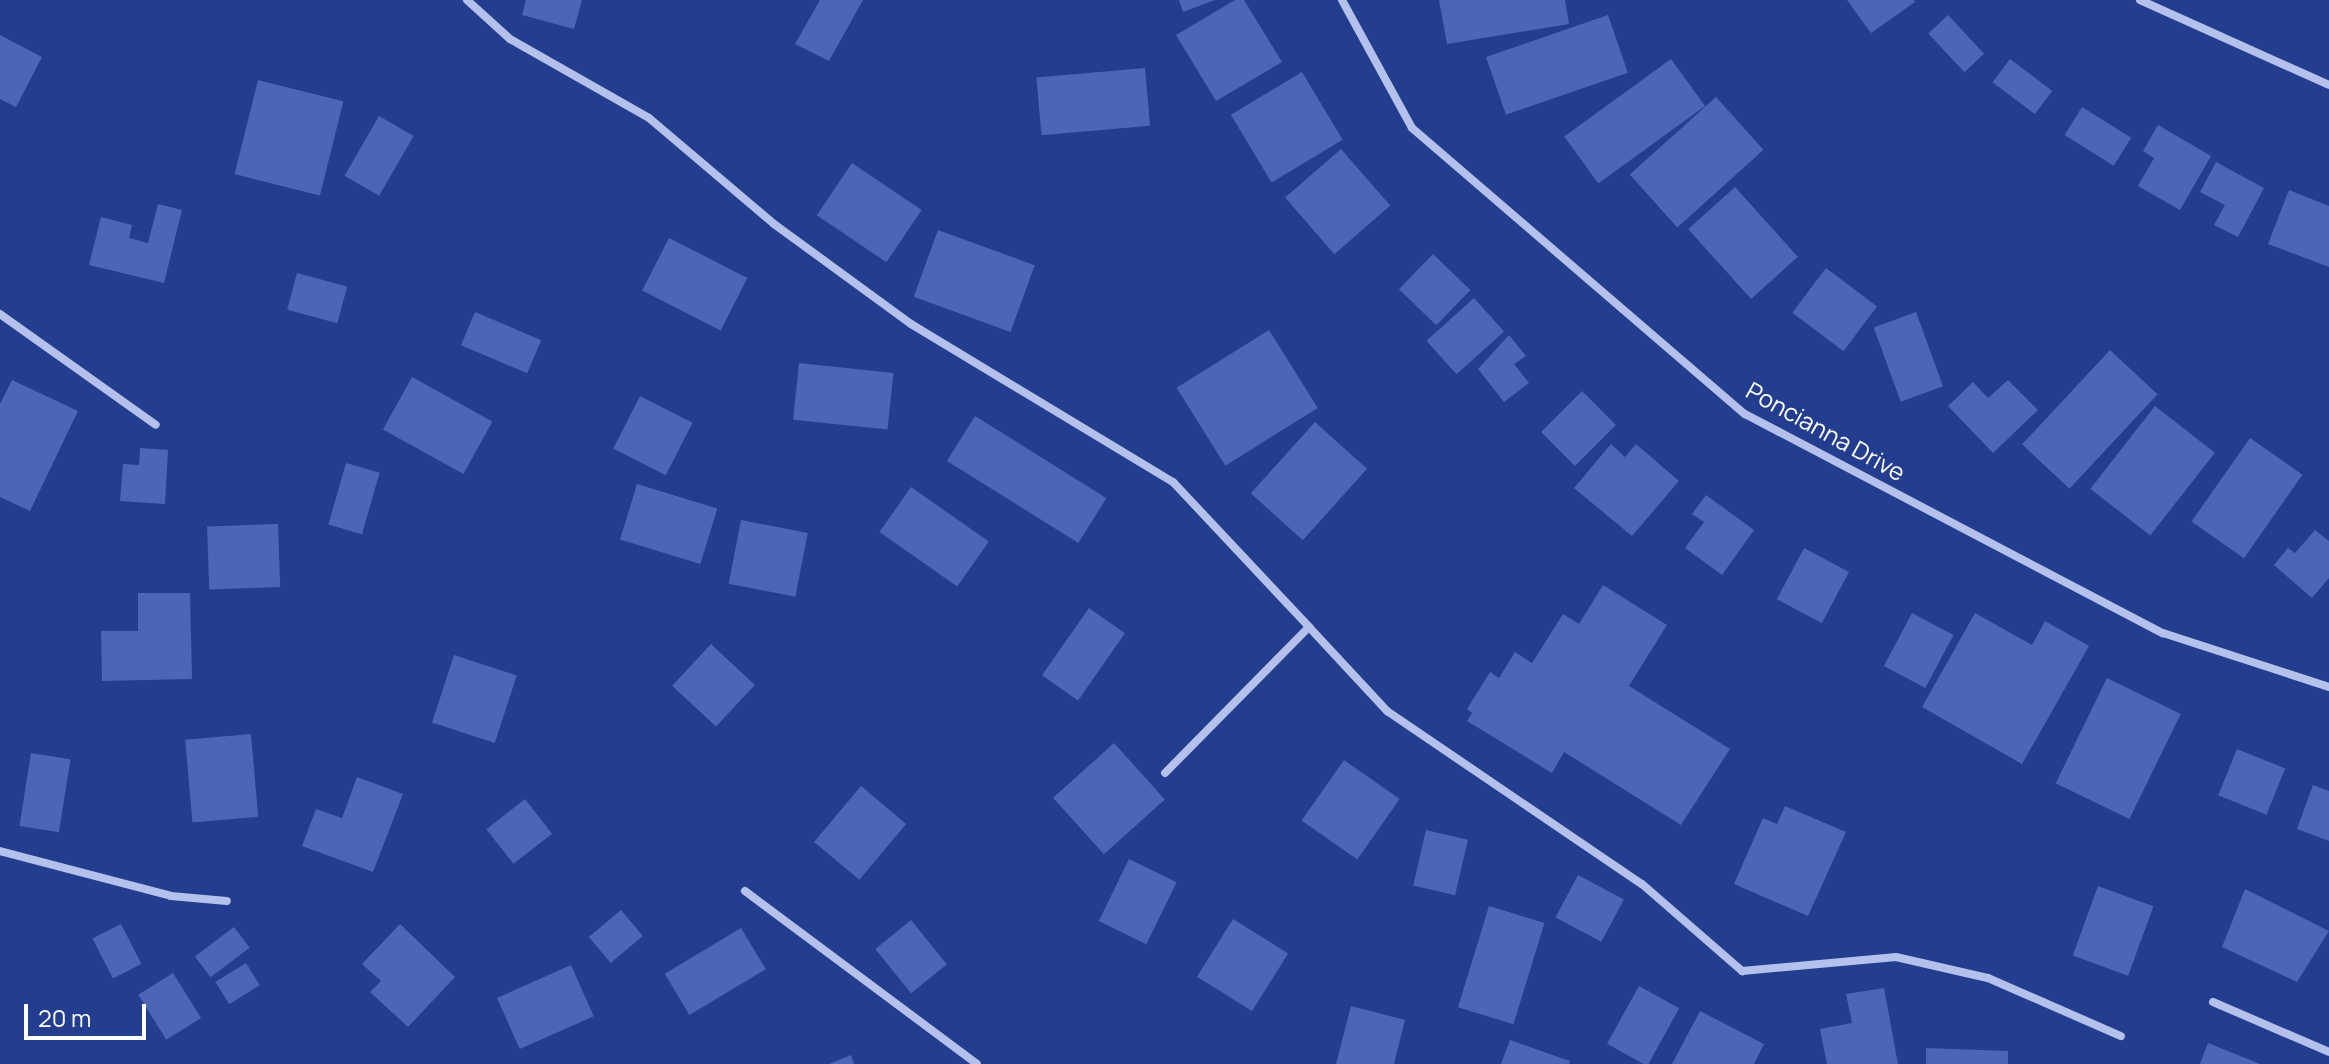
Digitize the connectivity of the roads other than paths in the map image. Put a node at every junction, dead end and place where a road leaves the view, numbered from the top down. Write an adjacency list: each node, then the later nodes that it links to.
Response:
1 (467, 0): 7 (street)
2 (1342, 0): 8 (street, Poncianna Drive)
3 (2140, 0): 4 (street)
4 (2329, 85)
5 (0, 314): 6 (street)
6 (156, 425)
7 (1309, 627): 9 (street); 14 (street)
8 (2329, 687)
9 (1165, 773)
10 (0, 851): 12 (street)
11 (745, 891): 16 (street)
12 (227, 901)
13 (2213, 1002): 15 (street)
14 (2121, 1036)
15 (2329, 1052)
16 (977, 1064)

